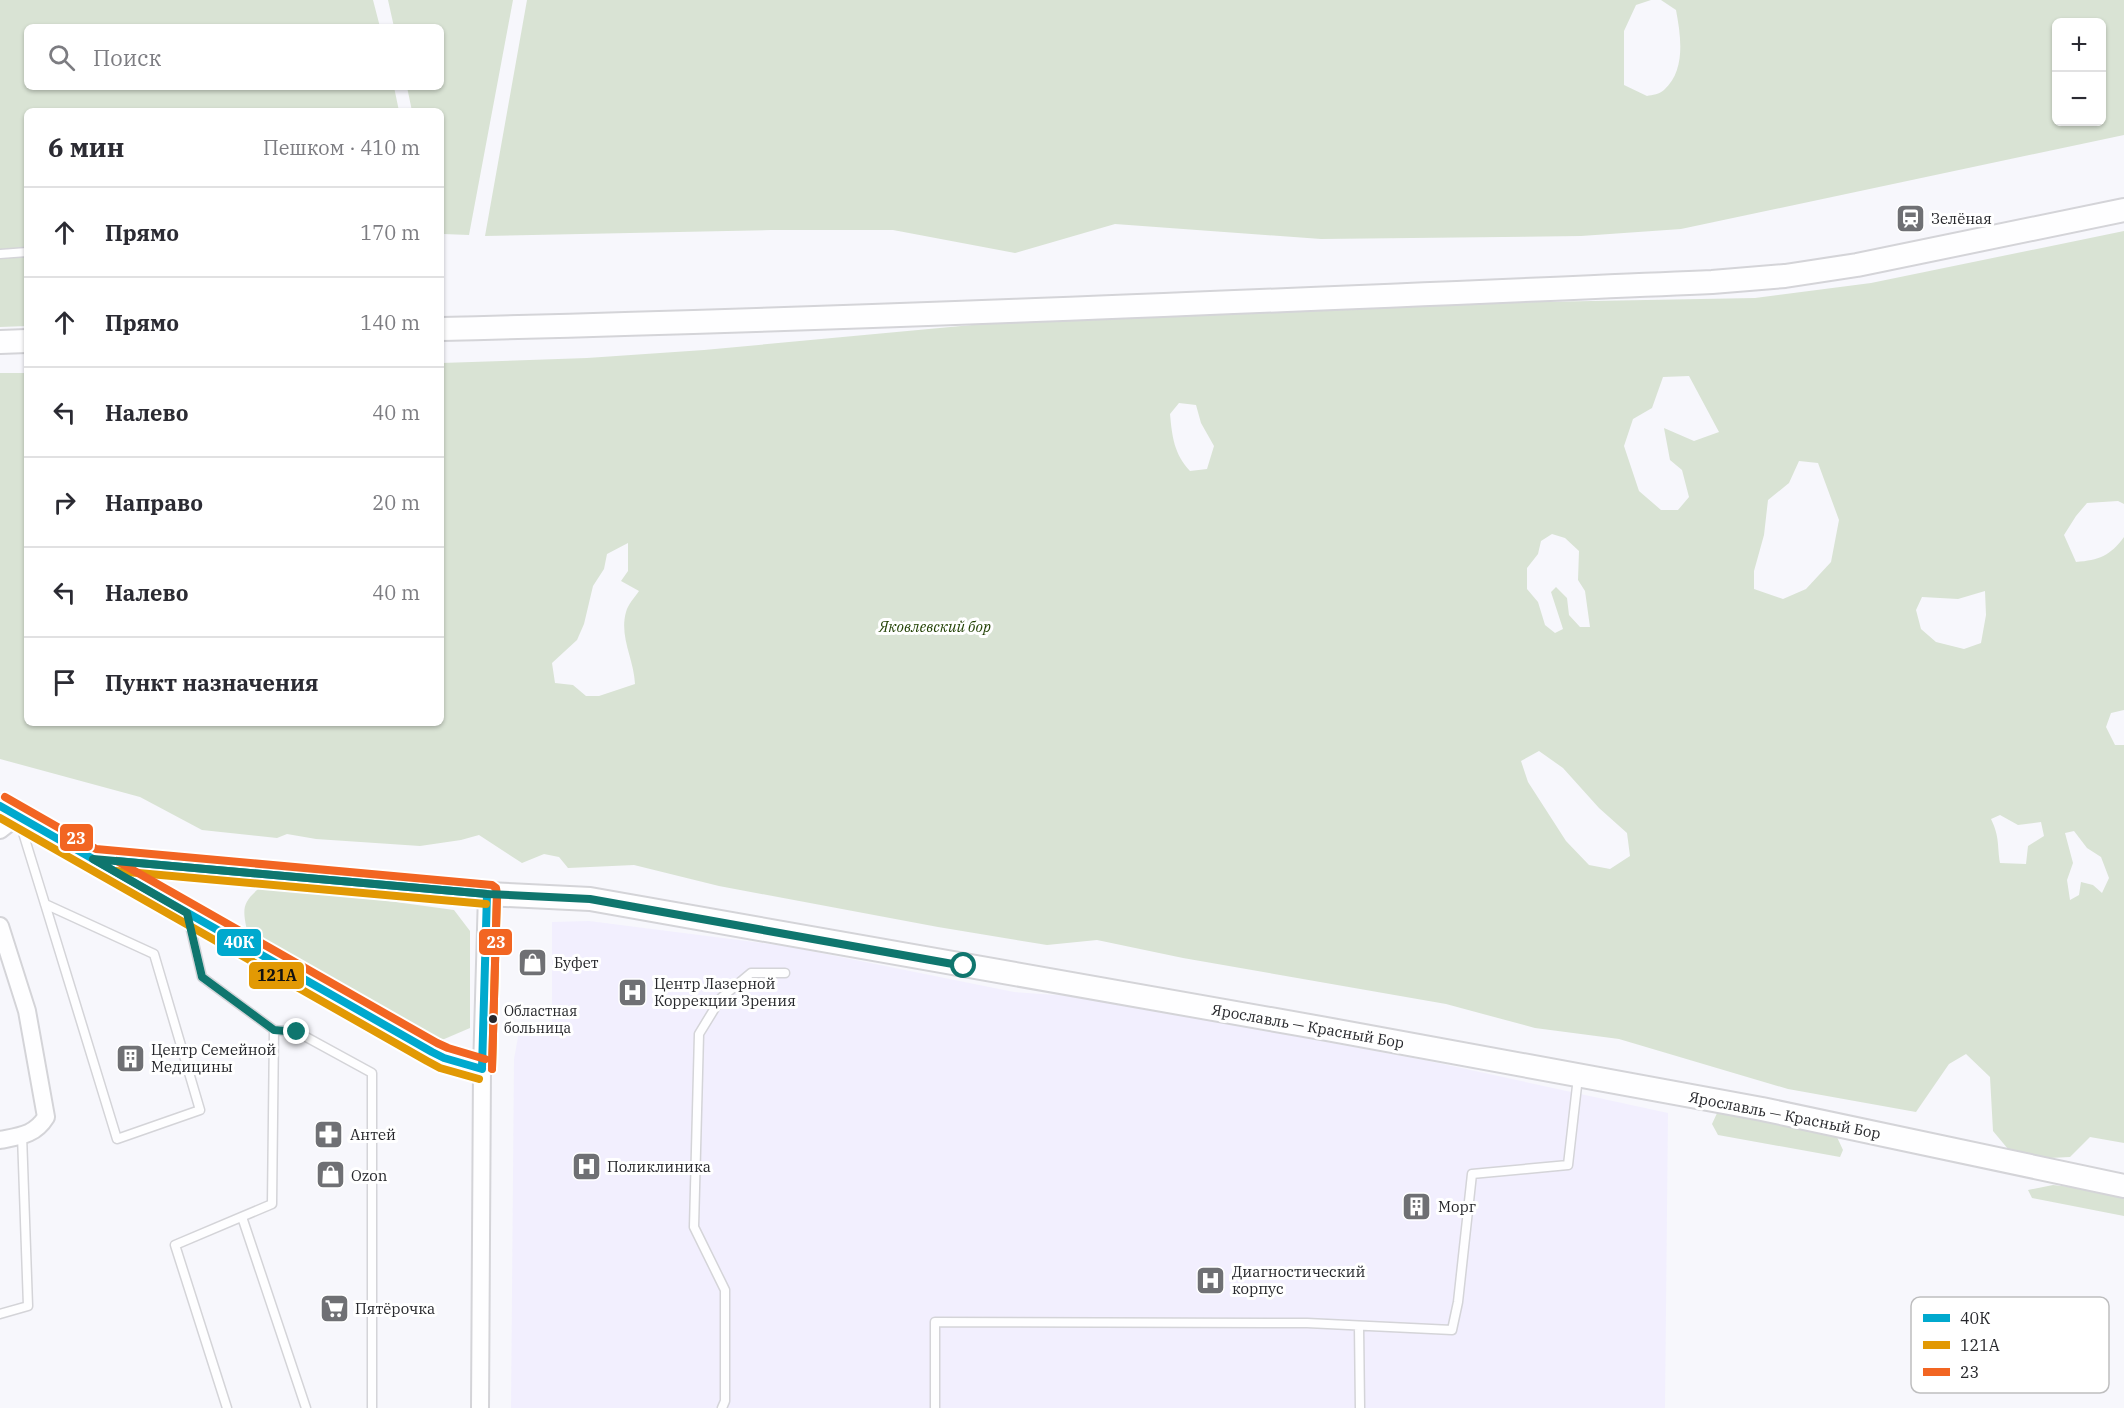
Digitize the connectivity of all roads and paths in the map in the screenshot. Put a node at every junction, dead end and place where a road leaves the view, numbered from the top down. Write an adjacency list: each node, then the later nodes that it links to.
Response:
1 (2124, 210): 4 (street)
2 (24, 252): 3 (lane)
3 (0, 254)
4 (444, 329)
5 (24, 341): 6 (street)
6 (0, 342)
7 (6, 817): 8 (street); 10 (lane)
8 (93, 859): 9 (street, Ярославль — Красный Бор); 11 (street)
9 (487, 894): 15 (street); 16 (street, Ярославль — Красный Бор)
10 (45, 904): 10 (lane)
11 (187, 913): 14 (lane); 15 (street)
12 (0, 926): 17 (street)
13 (785, 974): 27 (lane)
14 (274, 1030): 20 (lane); 25 (lane)
15 (482, 1069): 26 (street)
16 (1578, 1075): 19 (street, Ярославль — Красный Бор); 22 (lane)
17 (22, 1135): 18 (street); 21 (lane)
18 (0, 1140)
19 (2124, 1186)
20 (243, 1217): 23 (lane); 24 (lane)
21 (0, 1314)
22 (1359, 1326): 28 (lane); 29 (lane)
23 (227, 1408)
24 (306, 1408)
25 (372, 1408)
26 (480, 1408)
27 (722, 1408)
28 (935, 1408)
29 (1360, 1408)

